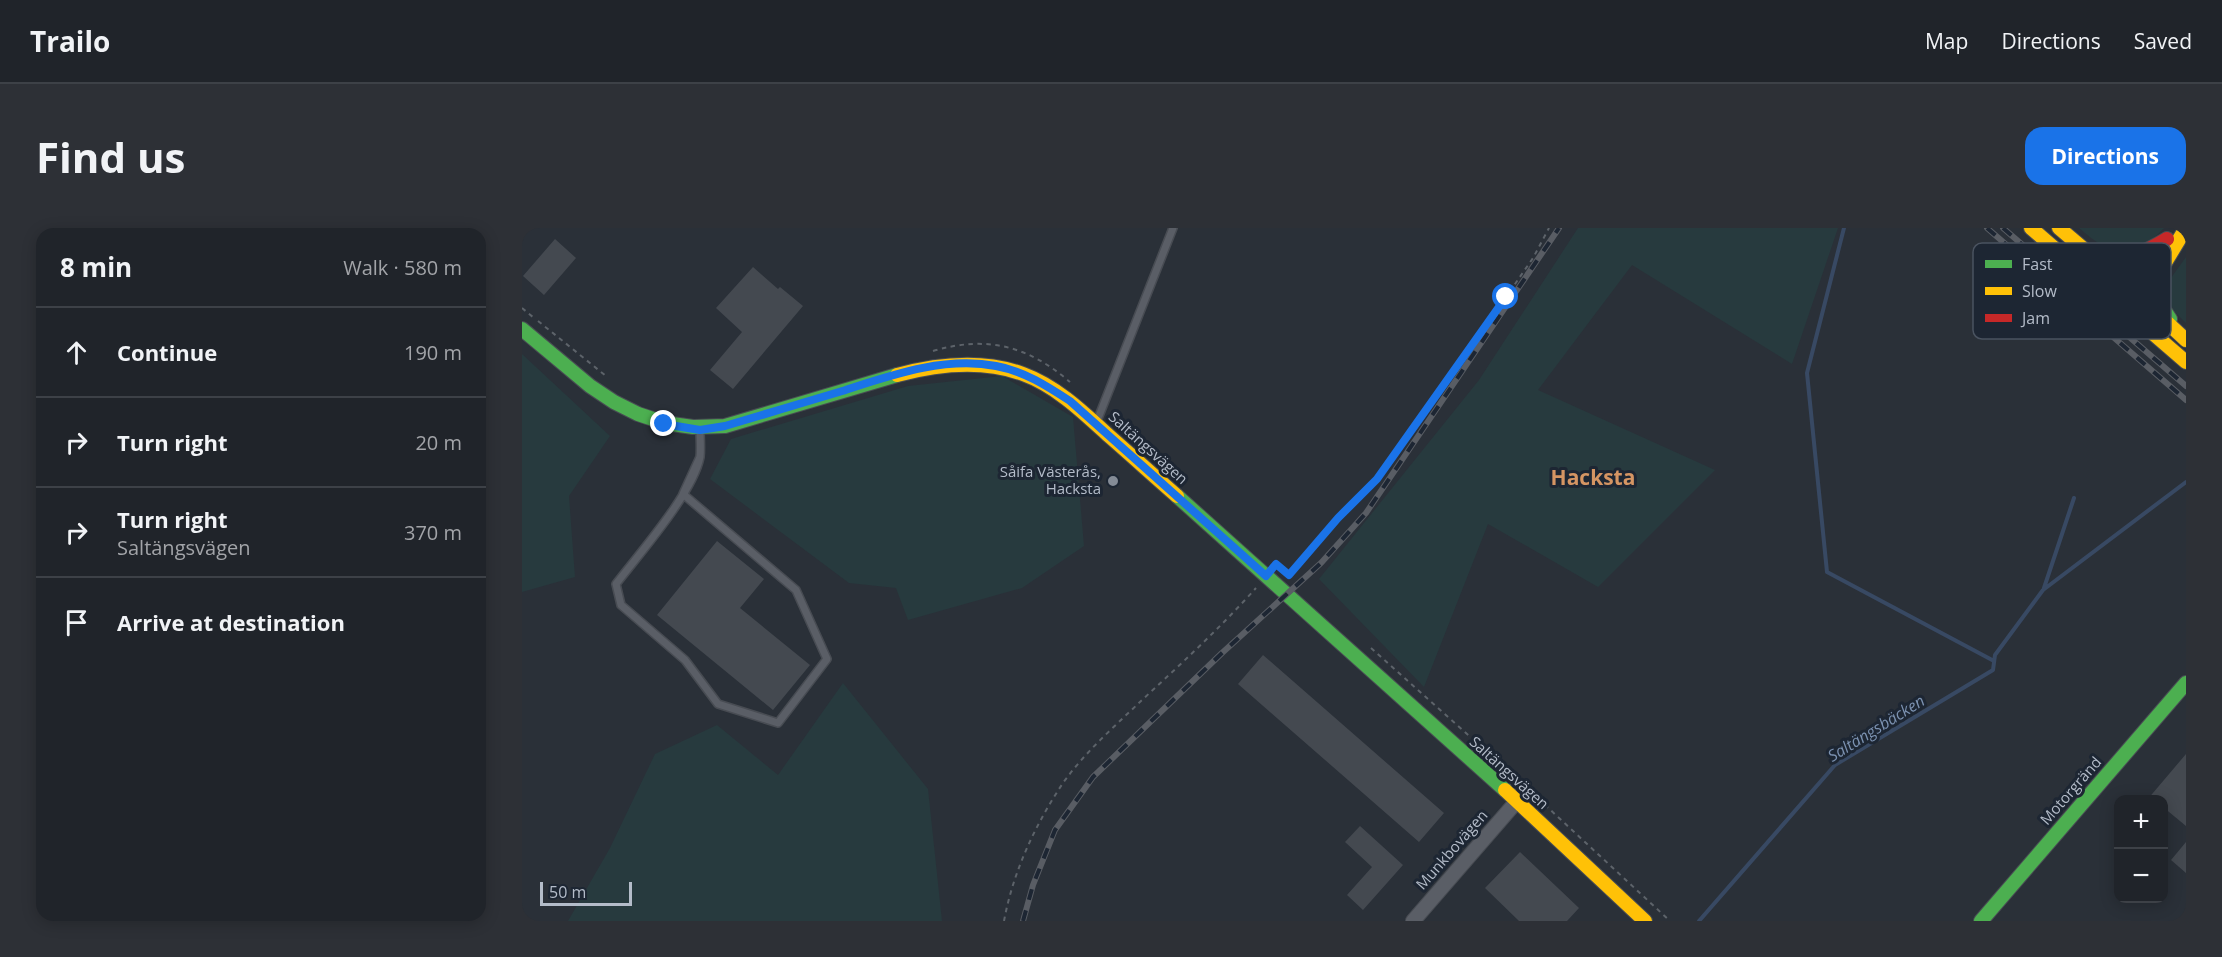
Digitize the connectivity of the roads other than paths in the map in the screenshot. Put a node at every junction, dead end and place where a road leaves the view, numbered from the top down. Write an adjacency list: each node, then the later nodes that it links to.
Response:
1 (1173, 228): 18 (lane)
2 (2031, 228): 7 (street)
3 (2059, 228): 8 (street)
4 (2181, 228): 6 (street)
5 (2186, 228): 11 (street)
6 (2167, 239): 9 (street); 10 (street)
7 (2049, 243)
8 (2078, 243)
9 (2161, 243)
10 (2164, 243)
11 (2171, 252)
12 (2171, 320): 15 (street)
13 (2171, 326): 15 (street)
14 (522, 329): 19 (street, Saltängsvägen)
15 (2183, 337)
16 (2160, 339): 17 (street)
17 (2186, 362)
18 (1096, 424): 19 (street, Saltängsvägen); 22 (street, Saltängsvägen)
19 (700, 430): 20 (lane)
20 (683, 494): 20 (lane)
21 (2186, 683): 25 (street, Motorgränd)
22 (1516, 801): 23 (street, Munkbovägen); 24 (street, Saltängsvägen)
23 (1413, 921)
24 (1645, 921)
25 (1981, 921)

